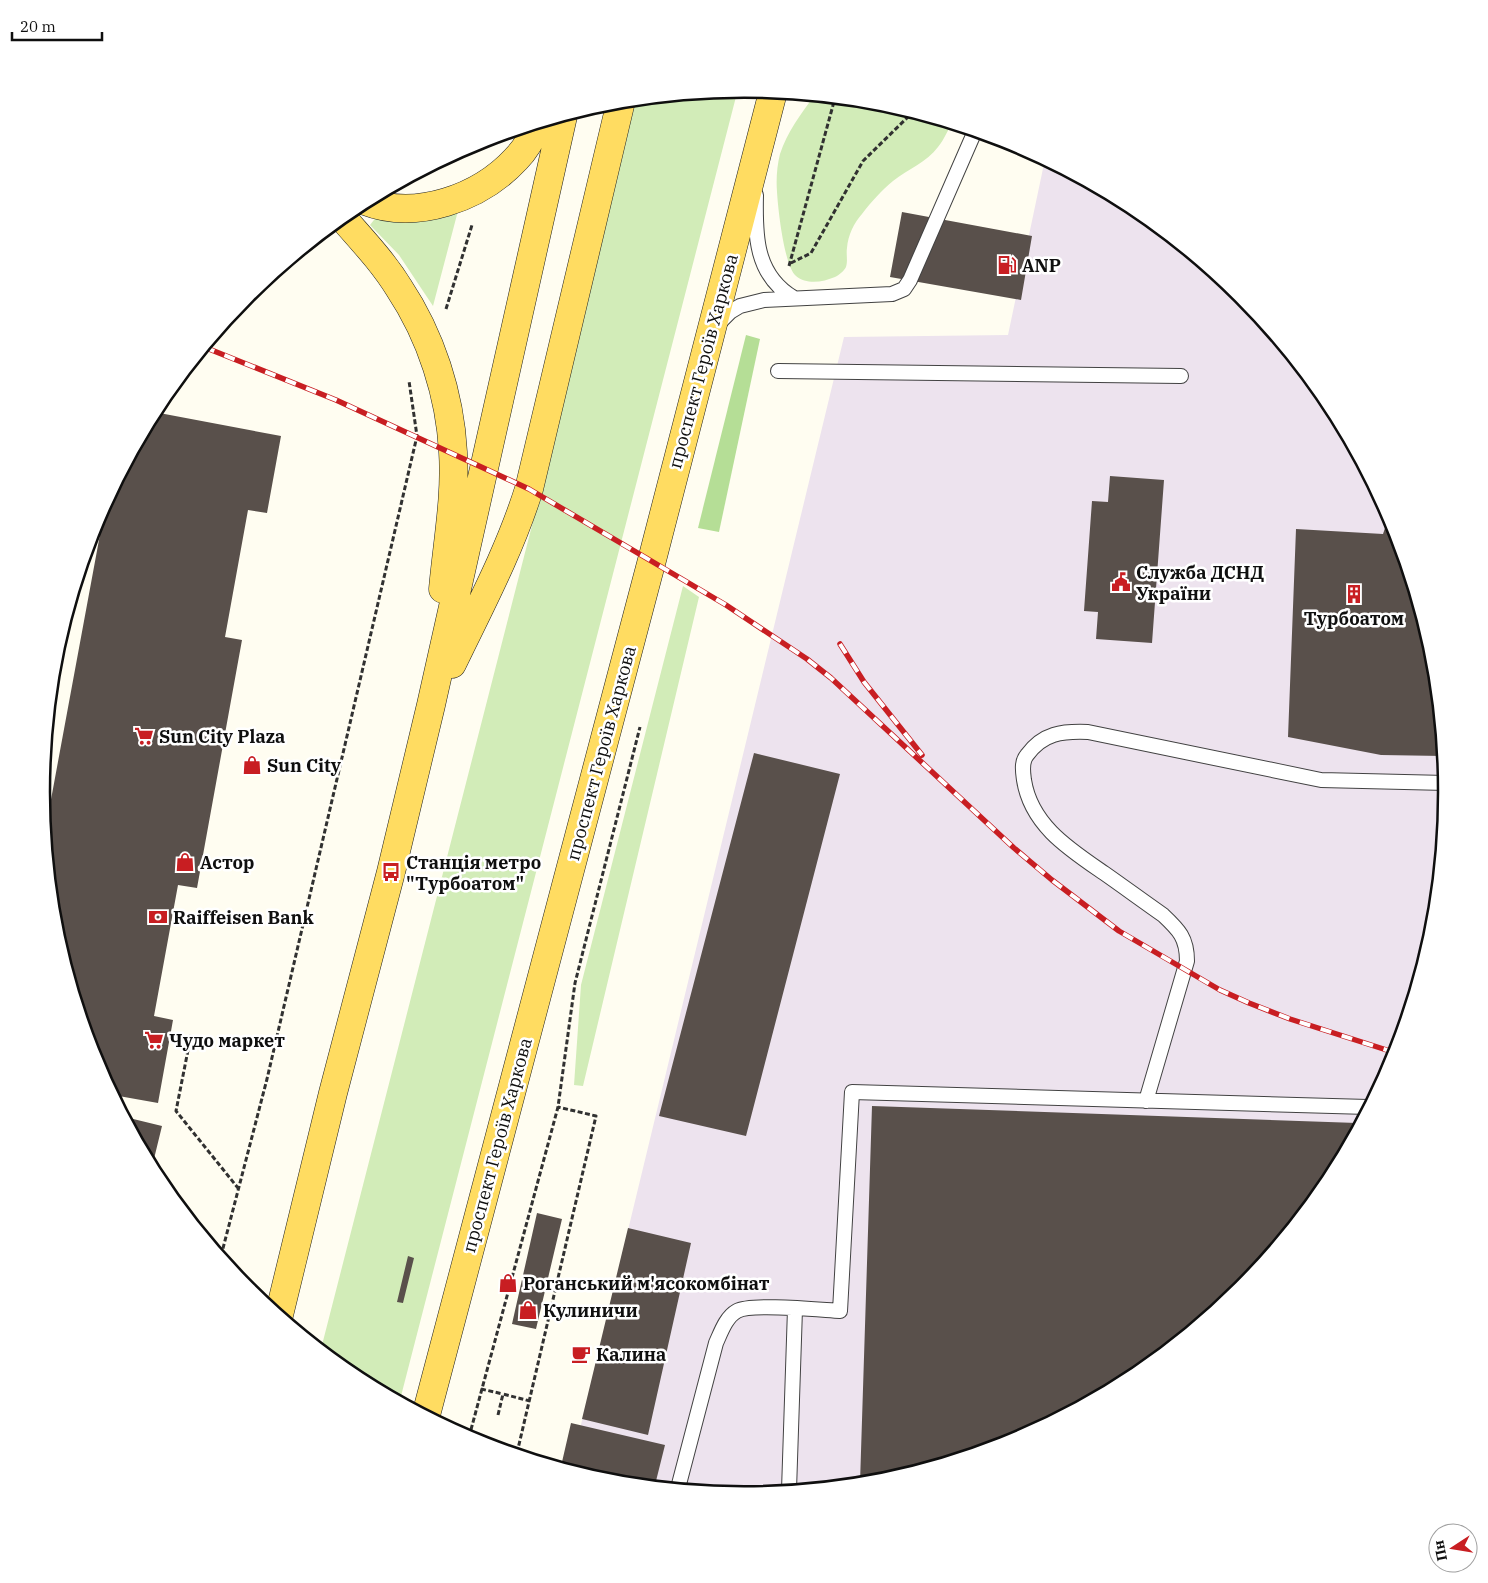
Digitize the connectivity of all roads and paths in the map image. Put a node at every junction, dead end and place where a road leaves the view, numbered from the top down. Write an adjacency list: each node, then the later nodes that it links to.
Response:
1 (771, 99): 9 (main road, проспект Героїв Харкова)
2 (789, 99): 9 (main road)
3 (833, 103): 13 (path)
4 (619, 109): 21 (main road)
5 (908, 117): 13 (path)
6 (562, 122): 21 (main road)
7 (535, 130): 10 (main road)
8 (974, 136): 15 (lane)
9 (759, 149): 14 (lane); 17 (main road, проспект Героїв Харкова)
10 (484, 185): 11 (main road); 16 (path)
11 (374, 204)
12 (347, 222): 21 (main road)
13 (791, 263): 14 (path)
14 (777, 286): 15 (lane)
15 (794, 298): 17 (lane)
16 (444, 315)
17 (708, 339): 35 (main road, проспект Героїв Харкова)
18 (778, 370): 19 (lane)
19 (1181, 376)
20 (408, 379): 28 (path)
21 (431, 705): 30 (main road)
22 (642, 722): 26 (path)
23 (1438, 783): 25 (lane)
24 (191, 1035): 28 (path)
25 (1146, 1101): 27 (lane); 31 (lane)
26 (558, 1107): 32 (path); 34 (path)
27 (1361, 1107)
28 (239, 1188): 29 (path)
29 (223, 1250)
30 (281, 1308)
31 (795, 1309): 39 (lane); 40 (lane)
32 (481, 1388): 33 (path); 37 (path)
33 (503, 1394): 34 (path); 36 (path)
34 (530, 1402): 38 (path)
35 (427, 1409)
36 (498, 1416)
37 (470, 1429)
38 (518, 1448)
39 (679, 1482)
40 (789, 1484)

